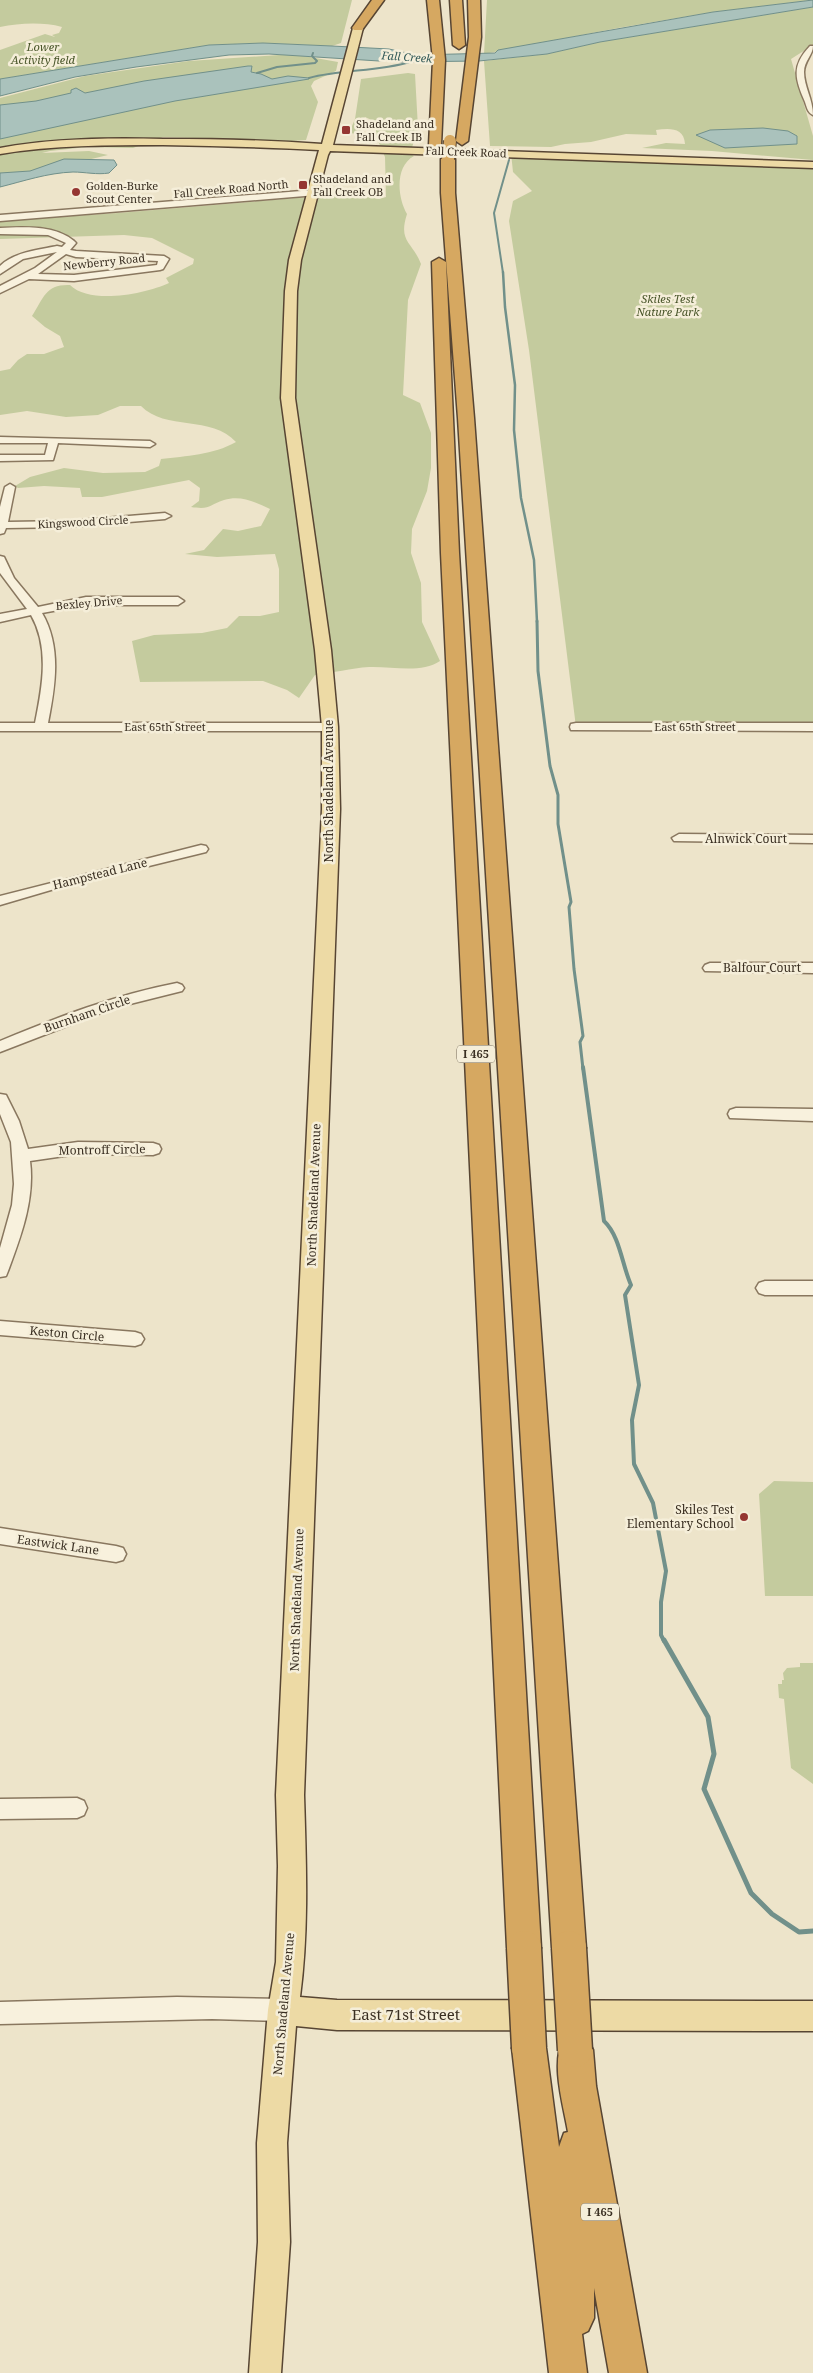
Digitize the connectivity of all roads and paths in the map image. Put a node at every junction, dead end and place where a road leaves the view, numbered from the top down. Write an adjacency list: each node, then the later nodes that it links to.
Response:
1 (362, 0): 6 (highway)
2 (378, 0): 6 (highway)
3 (434, 0): 13 (highway, I 465)
4 (456, 0): 8 (highway)
5 (474, 0): 8 (highway)
6 (358, 28): 11 (main road, North Shadeland Avenue)
7 (813, 48): 9 (street)
8 (463, 77): 10 (highway, I 465); 10 (highway)
9 (813, 113)
10 (456, 141): 13 (highway, I 465, bridge); 17 (highway)
11 (327, 147): 12 (main road, Fall Creek Road); 14 (main road, Fall Creek Road); 15 (main road, North Shadeland Avenue)
12 (0, 151)
13 (439, 155): 17 (highway, I 465); 66 (highway, I 465, bridge)
14 (813, 165)
15 (314, 192): 16 (street, Fall Creek Road North); 34 (main road, North Shadeland Avenue)
16 (0, 218)
17 (452, 226): 64 (highway, I 465, bridge)
18 (0, 232): 19 (street, Newberry Road)
19 (66, 250): 20 (street, Newberry Road); 21 (street, Newberry Road); 21 (street, Newberry Road)
20 (0, 271)
21 (30, 276): 22 (street, Newberry Road)
22 (3, 286)
23 (0, 440): 24 (street)
24 (54, 440): 25 (street); 26 (street)
25 (150, 444)
26 (0, 458)
27 (10, 488): 29 (street)
28 (165, 516): 29 (street, Kingswood Circle)
29 (0, 527)
30 (0, 559): 32 (street)
31 (178, 601): 32 (street, Bexley Drive)
32 (33, 610): 33 (street, Bexley Drive); 38 (street)
33 (0, 618)
34 (330, 727): 38 (street, East 65th Street); 61 (main road, North Shadeland Avenue)
35 (576, 727): 36 (street, East 65th Street)
36 (813, 727)
37 (0, 728): 38 (street, East 65th Street)
38 (41, 728)
39 (679, 838): 40 (street, Alnwick Court)
40 (813, 839)
41 (201, 849): 42 (street, Hampstead Lane)
42 (0, 901)
43 (710, 968): 44 (street, Balfour Court)
44 (813, 968)
45 (177, 988): 46 (street, Burnham Circle)
46 (0, 1047)
47 (0, 1098): 51 (street)
48 (736, 1114): 49 (street)
49 (813, 1115)
50 (153, 1149): 51 (street, Montroff Circle)
51 (22, 1156): 52 (street)
52 (0, 1271)
53 (765, 1288): 54 (street)
54 (813, 1288)
55 (0, 1328): 56 (street, Keston Circle)
56 (134, 1339)
57 (0, 1536): 58 (street, Eastwick Lane)
58 (116, 1554)
59 (77, 1808): 60 (street)
60 (0, 1809)
61 (283, 2010): 62 (street, East 71st Street); 63 (main road, East 71st Street); 65 (main road, North Shadeland Avenue)
62 (0, 2013)
63 (813, 2016)
64 (578, 2086): 67 (highway); 68 (highway, I 465)
65 (265, 2373)
66 (568, 2373)
67 (574, 2373)
68 (628, 2373)

